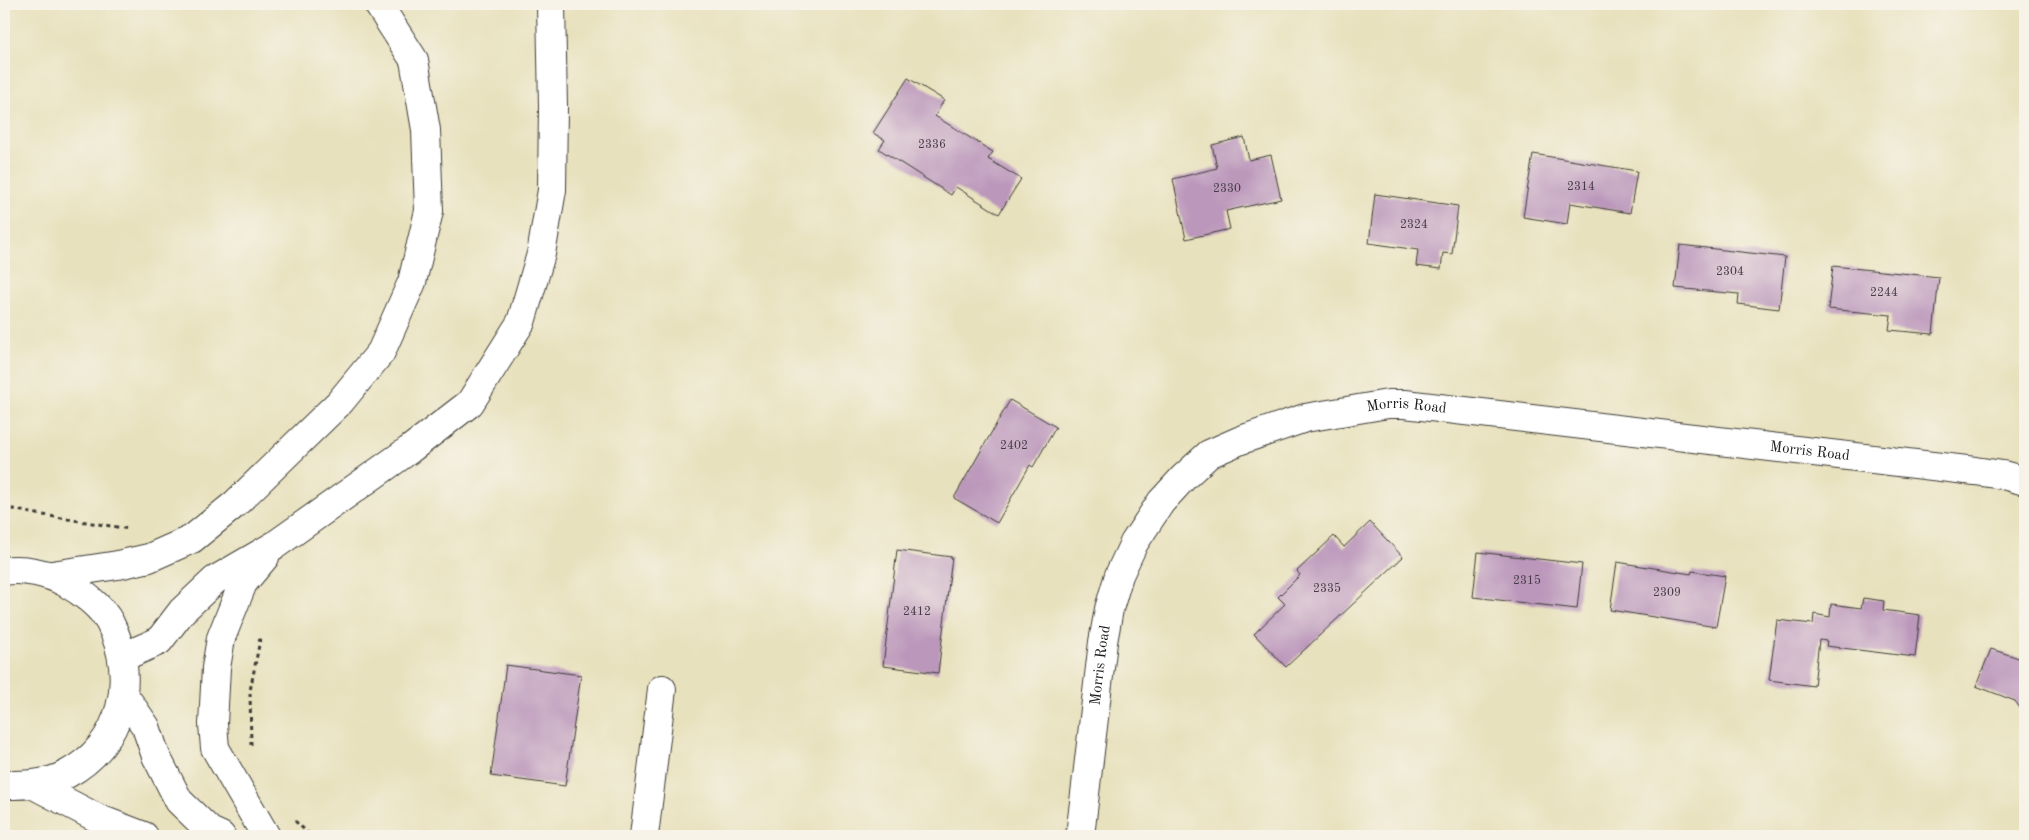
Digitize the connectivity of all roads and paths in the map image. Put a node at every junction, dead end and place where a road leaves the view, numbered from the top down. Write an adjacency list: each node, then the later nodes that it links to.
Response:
1 (378, 4): 8 (main road)
2 (551, 4): 6 (main road)
3 (2025, 481): 22 (main road, Morris Road)
4 (4, 507): 5 (path)
5 (139, 530)
6 (275, 545): 10 (main road); 19 (main road)
7 (7, 569): 8 (main road)
8 (52, 576): 10 (main road)
9 (252, 638): 13 (path)
10 (123, 657): 12 (main road)
11 (662, 689): 21 (main road)
12 (124, 695): 15 (main road); 18 (main road)
13 (252, 748)
14 (4, 785): 15 (main road)
15 (34, 785): 17 (main road)
16 (292, 817): 20 (path)
17 (144, 836)
18 (221, 836)
19 (266, 836)
20 (311, 836)
21 (644, 836)
22 (1080, 836)

